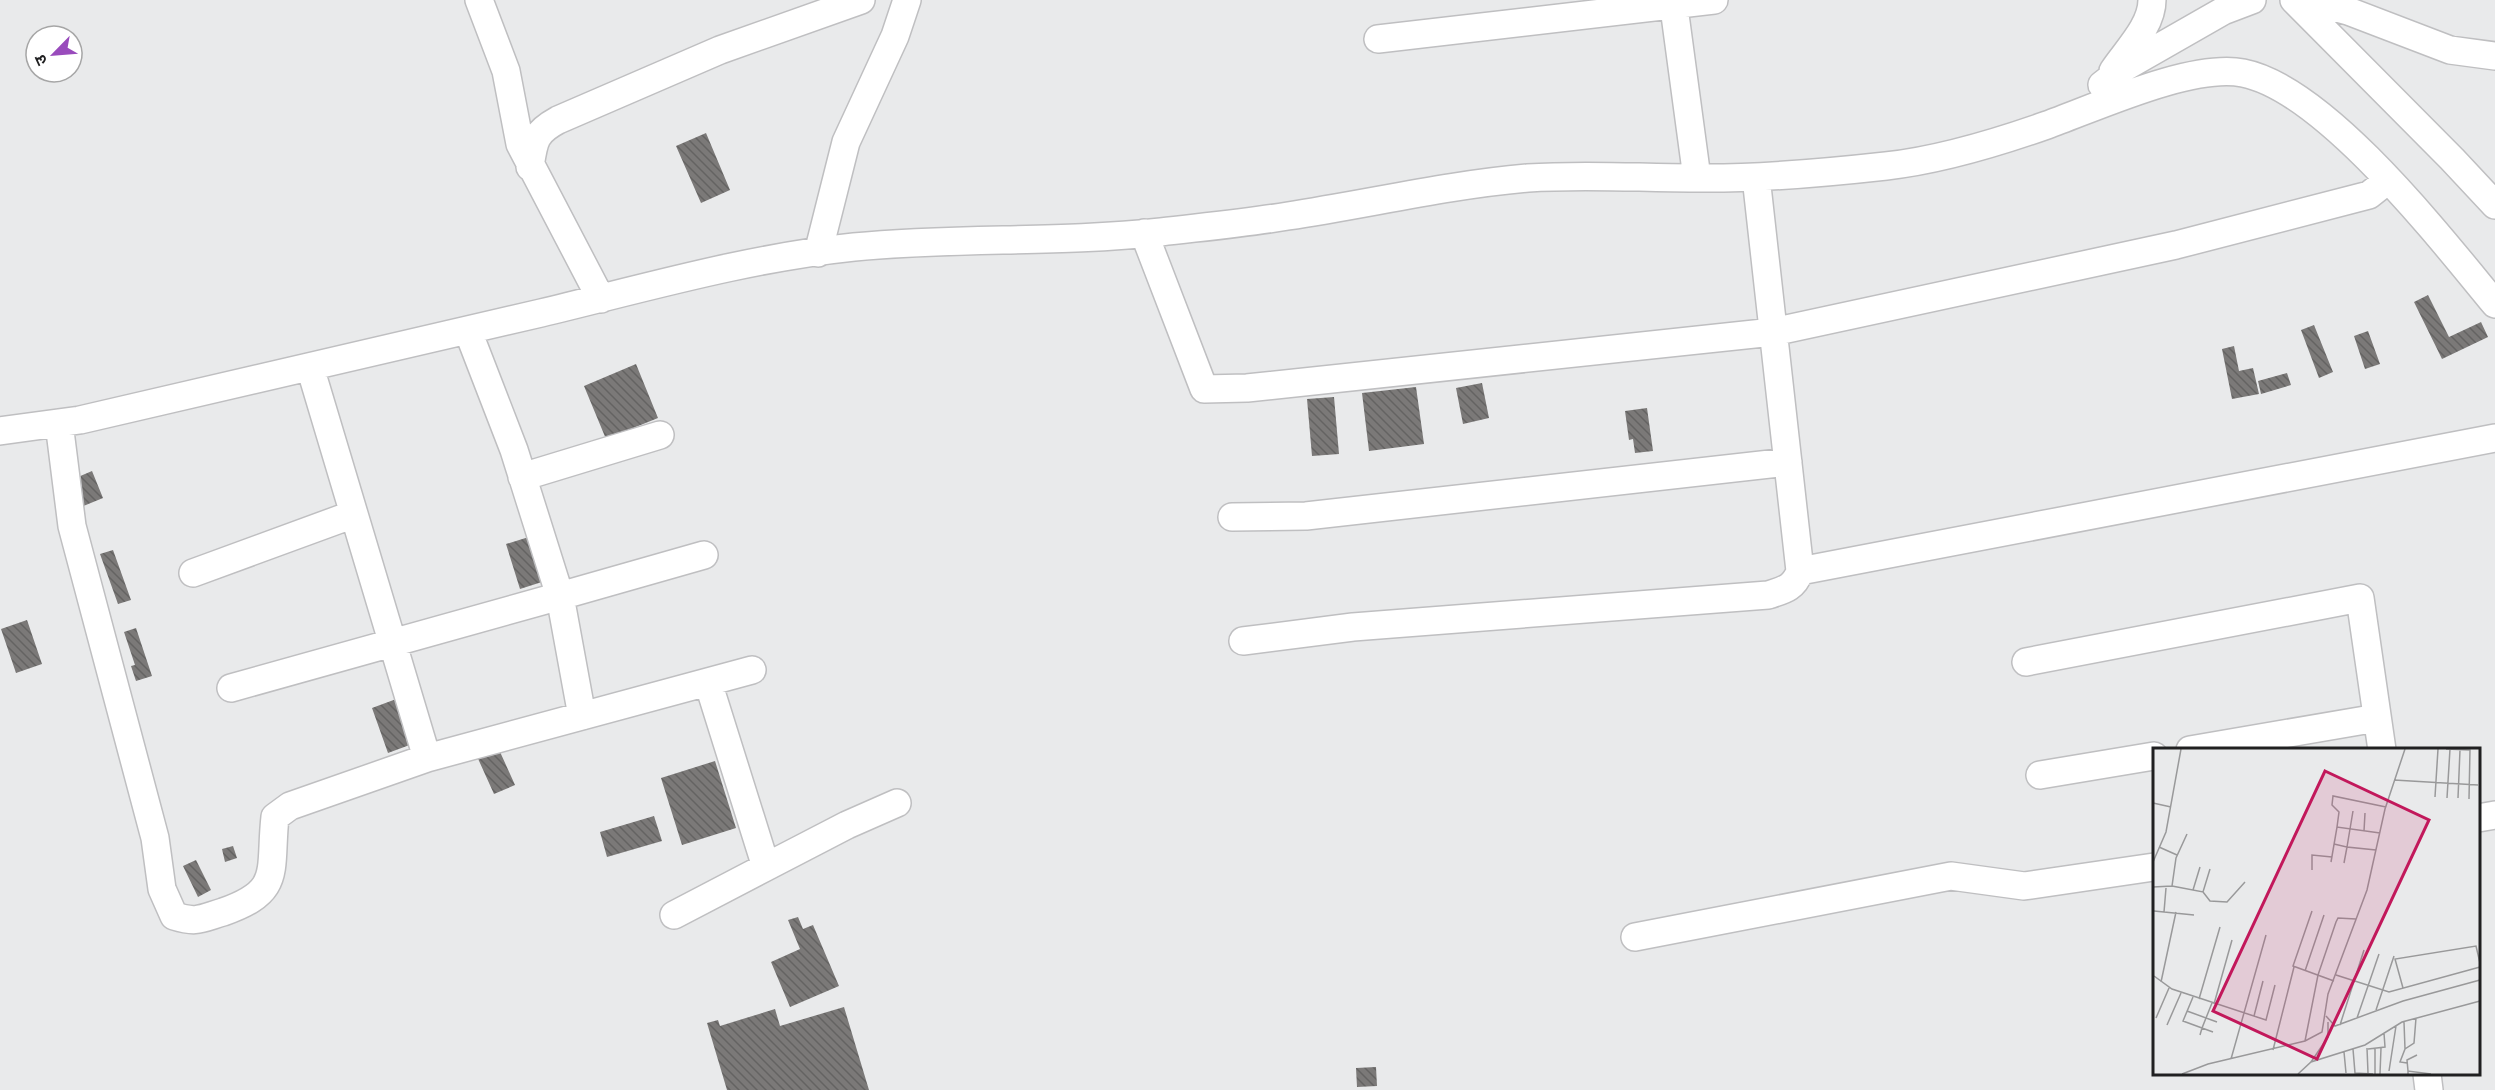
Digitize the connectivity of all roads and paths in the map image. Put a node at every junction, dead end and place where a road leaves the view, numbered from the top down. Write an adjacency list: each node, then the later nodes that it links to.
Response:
1 (479, 0): 14 (street)
2 (861, 0): 14 (street)
3 (907, 0): 20 (street)
4 (1714, 0): 9 (street)
5 (2152, 0): 12 (street)
6 (2252, 0): 12 (street)
7 (2294, 0): 18 (street)
8 (2307, 0): 11 (street)
9 (1674, 2): 10 (street); 16 (street)
10 (1378, 39)
11 (2495, 56)
12 (2103, 85): 13 (street)
13 (2086, 108): 15 (street); 17 (street)
14 (530, 167): 21 (street)
15 (1756, 177): 16 (street); 24 (street)
16 (1697, 178): 19 (street)
17 (2388, 180): 22 (street); 24 (street)
18 (2495, 205)
19 (1143, 233): 20 (street); 24 (street)
20 (818, 253): 21 (street)
21 (601, 299): 23 (street)
22 (2495, 304)
23 (468, 331): 25 (street); 31 (street)
24 (1773, 332): 30 (street)
25 (310, 367): 26 (street); 32 (street)
26 (59, 423): 27 (street); 49 (street)
27 (0, 431)
28 (660, 435): 31 (street)
29 (2495, 438): 35 (street)
30 (1788, 462): 33 (street); 35 (street)
31 (522, 477): 37 (street)
32 (354, 514): 36 (street); 39 (street)
33 (1232, 517)
34 (704, 555): 37 (street)
35 (1800, 571): 38 (street)
36 (193, 573)
37 (560, 596): 39 (street); 44 (street)
38 (1243, 641)
39 (392, 642): 43 (street); 49 (street)
40 (2026, 662): 45 (street)
41 (752, 670): 42 (street)
42 (708, 682): 44 (street); 54 (street)
43 (231, 688)
44 (582, 716): 49 (street)
45 (2377, 718): 46 (street); 47 (street)
46 (2202, 748)
47 (2382, 748)
48 (2153, 756): 50 (street)
49 (427, 758)
50 (2040, 775)
51 (897, 803): 54 (street)
52 (2495, 815): 53 (street)
53 (2480, 818)
54 (766, 867): 56 (street)
55 (2153, 867): 57 (street)
56 (674, 915)
57 (1635, 936)
58 (2427, 1075): 59 (street)
59 (2429, 1090)

